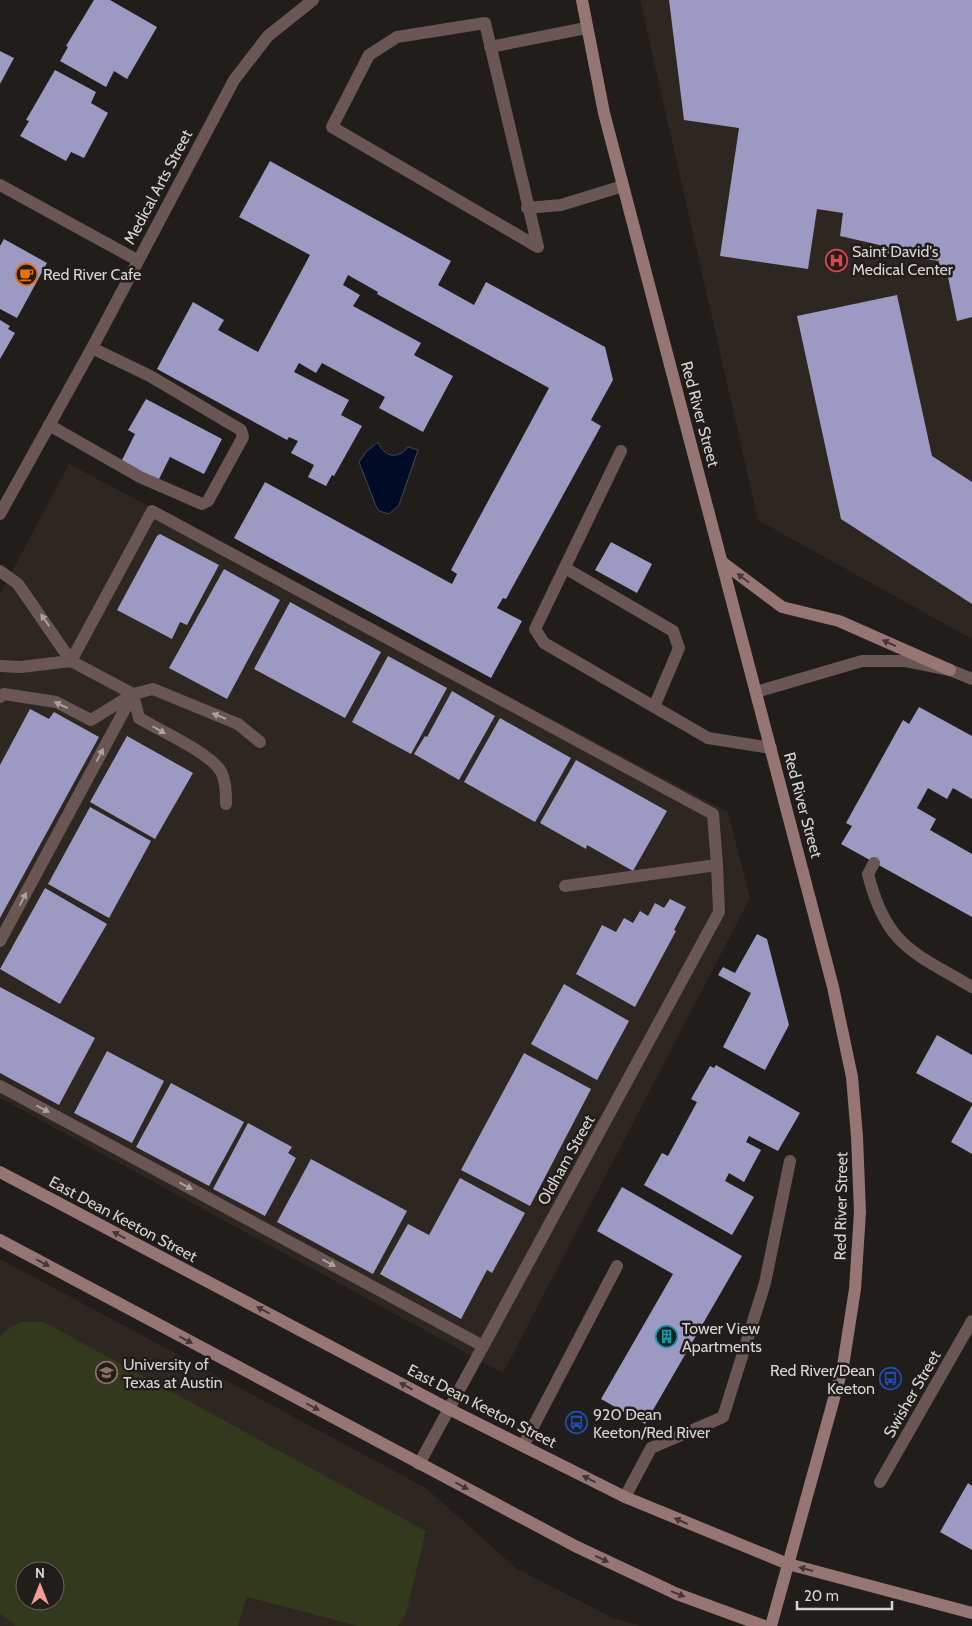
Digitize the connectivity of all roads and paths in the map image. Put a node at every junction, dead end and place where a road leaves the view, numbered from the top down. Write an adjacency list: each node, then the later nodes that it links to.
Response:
1 (582, 0): 3 (main road, Red River Street)
2 (309, 1): 8 (street, Medical Arts Street)
3 (586, 28): 4 (street); 6 (main road, Red River Street)
4 (490, 47): 7 (street); 7 (street)
5 (0, 185): 8 (street)
6 (623, 186): 7 (street); 13 (main road, Red River Street)
7 (527, 208)
8 (138, 260): 9 (street, Medical Arts Street)
9 (92, 348): 10 (street, Medical Arts Street); 10 (street)
10 (49, 425): 12 (street, Medical Arts Street)
11 (621, 451): 14 (street)
12 (0, 514)
13 (722, 562): 18 (main road, one-way to 13); 20 (main road, Red River Street)
14 (565, 568): 23 (street); 23 (street)
15 (0, 571): 16 (street, one-way to 15)
16 (71, 661): 17 (street); 21 (street); 28 (street, Oldham Street)
17 (0, 666)
18 (950, 670): 19 (street); 20 (street)
19 (972, 679)
20 (756, 692): 25 (main road, Red River Street)
21 (133, 694): 22 (street, one-way to 22); 24 (street, one-way to 21); 26 (street, one-way to 26); 30 (street, one-way to 21)
22 (0, 697)
23 (654, 707): 25 (street)
24 (260, 742)
25 (771, 748): 44 (main road, Red River Street)
26 (226, 804)
27 (874, 863): 31 (street)
28 (717, 865): 29 (street); 38 (street, Oldham Street)
29 (565, 886)
30 (0, 942)
31 (972, 987)
32 (0, 1086): 38 (street, one-way to 38)
33 (790, 1161): 43 (street)
34 (0, 1172): 39 (main road, East Dean Keeton Street, one-way to 34)
35 (0, 1240): 41 (main road, one-way to 41)
36 (617, 1266): 40 (street)
37 (972, 1321): 42 (street, Swisher Street)
38 (483, 1346): 39 (street, Oldham Street)
39 (449, 1409): 40 (main road, East Dean Keeton Street); 41 (street, Oldham Street)
40 (523, 1446): 43 (main road, East Dean Keeton Street, one-way to 40)
41 (419, 1464): 46 (main road, one-way to 46)
42 (880, 1482)
43 (625, 1497): 44 (main road, East Dean Keeton Street, one-way to 43)
44 (788, 1564): 45 (main road, East Dean Keeton Street, one-way to 44); 47 (main road, Red River Street)
45 (972, 1612)
46 (764, 1626)
47 (771, 1626)

